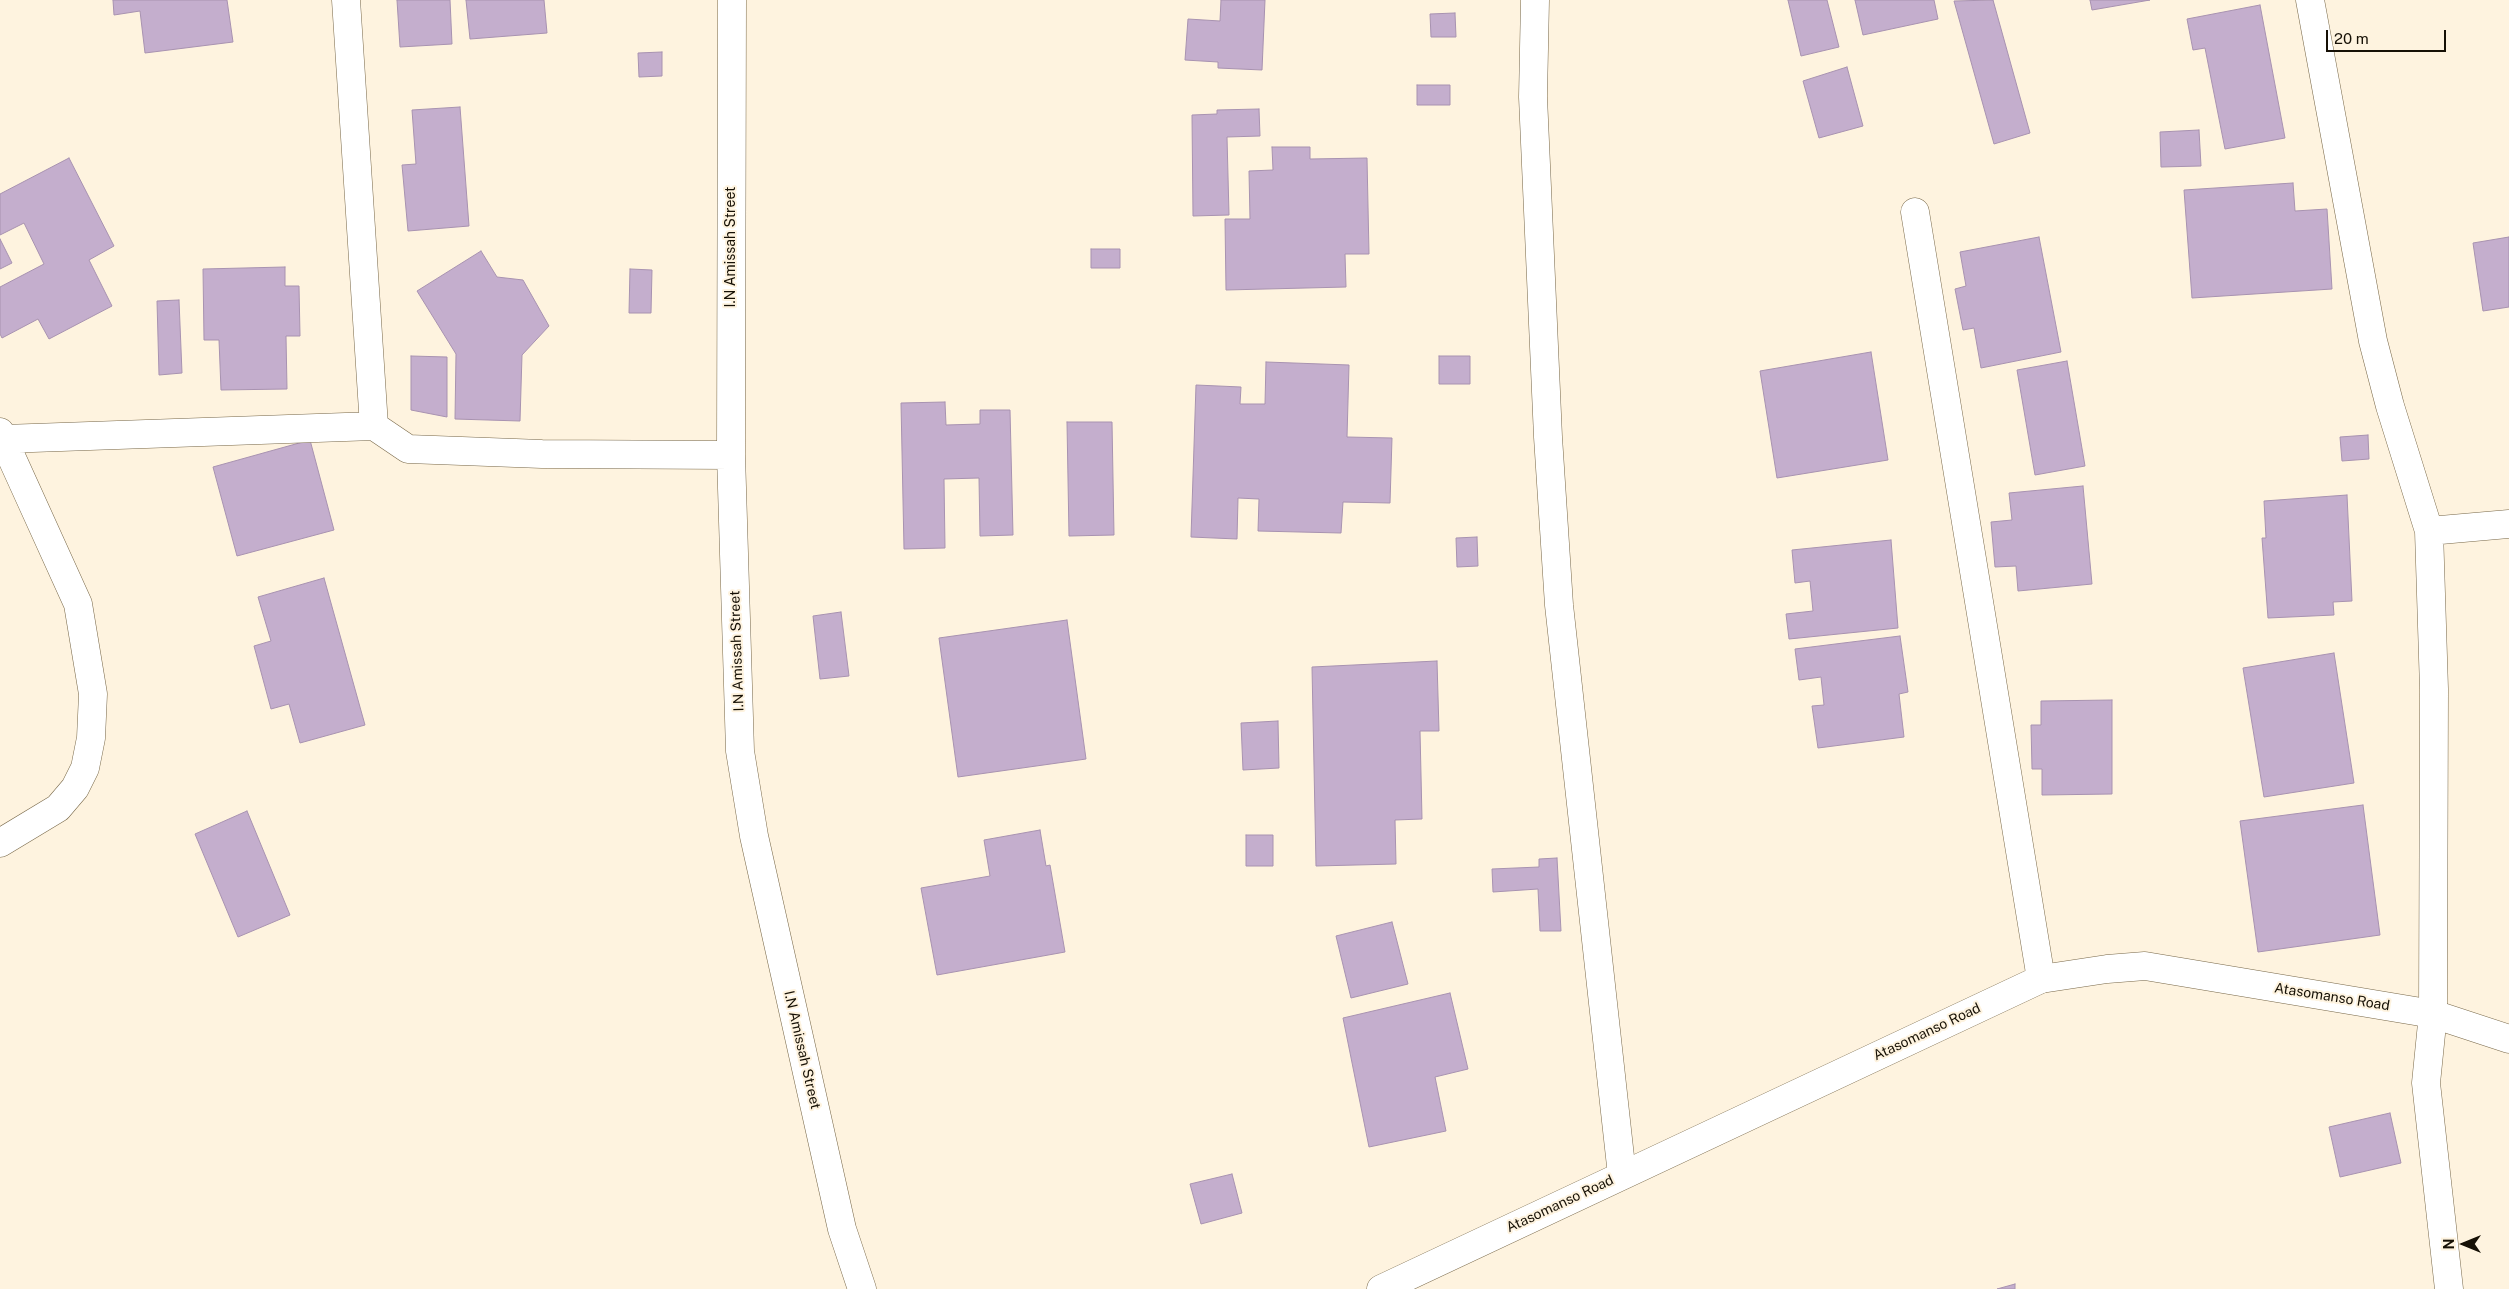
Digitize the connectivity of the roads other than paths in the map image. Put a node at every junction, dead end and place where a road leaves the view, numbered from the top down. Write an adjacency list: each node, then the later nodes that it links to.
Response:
1 (346, 0): 6 (street)
2 (732, 0): 8 (street, I.N Amissah Street)
3 (1535, 0): 15 (street)
4 (2310, 0): 10 (street)
5 (1916, 212): 12 (street)
6 (374, 426): 7 (street); 8 (street)
7 (2, 436): 11 (street)
8 (730, 455): 16 (street, I.N Amissah Street)
9 (2509, 524): 10 (street)
10 (2429, 530): 13 (street)
11 (0, 843)
12 (2041, 979): 13 (street, Atasomanso Road); 15 (street, Atasomanso Road)
13 (2433, 1014): 14 (street, Atasomanso Road); 18 (street)
14 (2509, 1040)
15 (1622, 1175): 17 (street, Atasomanso Road)
16 (862, 1289)
17 (1381, 1289)
18 (2449, 1289)

